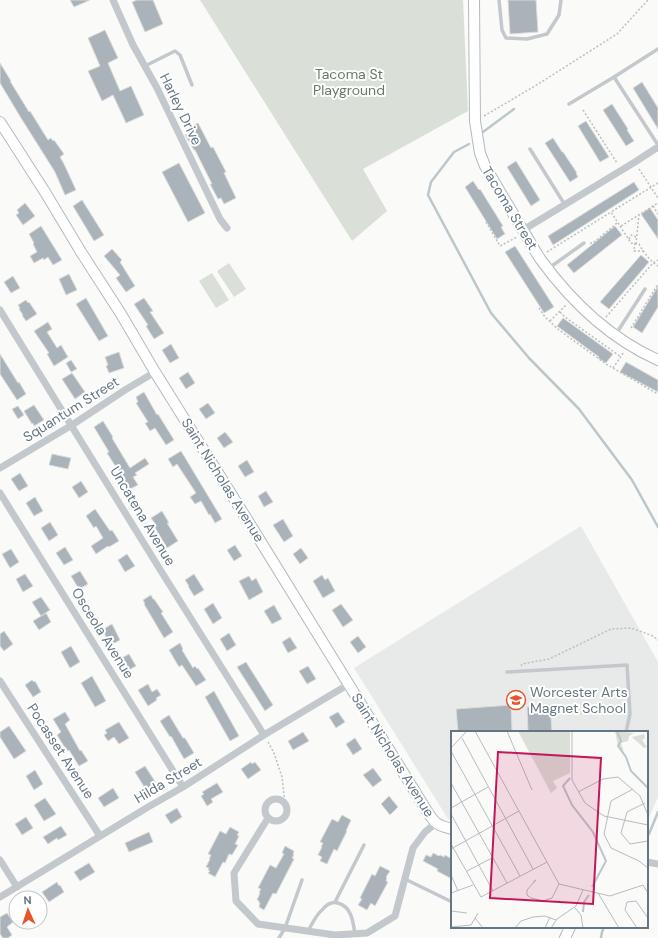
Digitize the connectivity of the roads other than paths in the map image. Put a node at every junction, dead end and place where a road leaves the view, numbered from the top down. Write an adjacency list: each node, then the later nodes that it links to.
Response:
1 (113, 0): 6 (street, Harley Drive)
2 (474, 0): 15 (street, Tacoma Street)
3 (499, 0): 4 (lane)
4 (561, 0)
5 (658, 49): 7 (lane)
6 (145, 66): 8 (lane); 14 (street, Harley Drive)
7 (614, 77): 9 (lane); 11 (lane)
8 (192, 85)
9 (569, 104)
10 (0, 122): 22 (street, Saint Nicholas Avenue)
11 (658, 146): 13 (street)
12 (530, 150): 13 (lane)
13 (565, 205): 15 (street)
14 (228, 228)
15 (521, 233): 17 (street, Tacoma Street)
16 (584, 243): 17 (lane)
17 (548, 269): 20 (street, Tacoma Street)
18 (645, 289): 20 (lane)
19 (0, 310): 23 (street, Uncatena Avenue)
20 (616, 335): 21 (street, Tacoma Street)
21 (658, 360)
22 (155, 372): 23 (street, Squantum Street); 28 (street, Saint Nicholas Avenue)
23 (72, 425): 24 (street, Squantum Street); 30 (street, Uncatena Avenue)
24 (0, 468)
25 (0, 493): 31 (street, Osceola Avenue)
26 (507, 672): 29 (lane)
27 (0, 681): 35 (street, Pocasset Avenue)
28 (349, 684): 30 (street, Hilda Street); 33 (street, Saint Nicholas Avenue)
29 (626, 731)
30 (264, 736): 31 (street, Hilda Street)
31 (183, 787): 35 (street, Hilda Street)
32 (268, 818): 32 (street); 46 (street)
33 (436, 823): 34 (street, Saint Nicholas Avenue); 41 (street)
34 (451, 829)
35 (100, 836): 42 (street, Hilda Street)
36 (364, 845): 45 (lane)
37 (0, 860): 42 (street)
38 (648, 862): 39 (street)
39 (658, 864)
40 (302, 880): 46 (lane)
41 (405, 880): 44 (lane); 49 (street)
42 (17, 887): 43 (street, Hilda Street)
43 (0, 897)
44 (450, 901)
45 (335, 902): 48 (lane); 49 (lane)
46 (285, 928): 48 (street); 50 (lane)
47 (569, 928): 51 (street)
48 (308, 931): 49 (street)
49 (355, 934)
50 (279, 938)
51 (564, 938)

